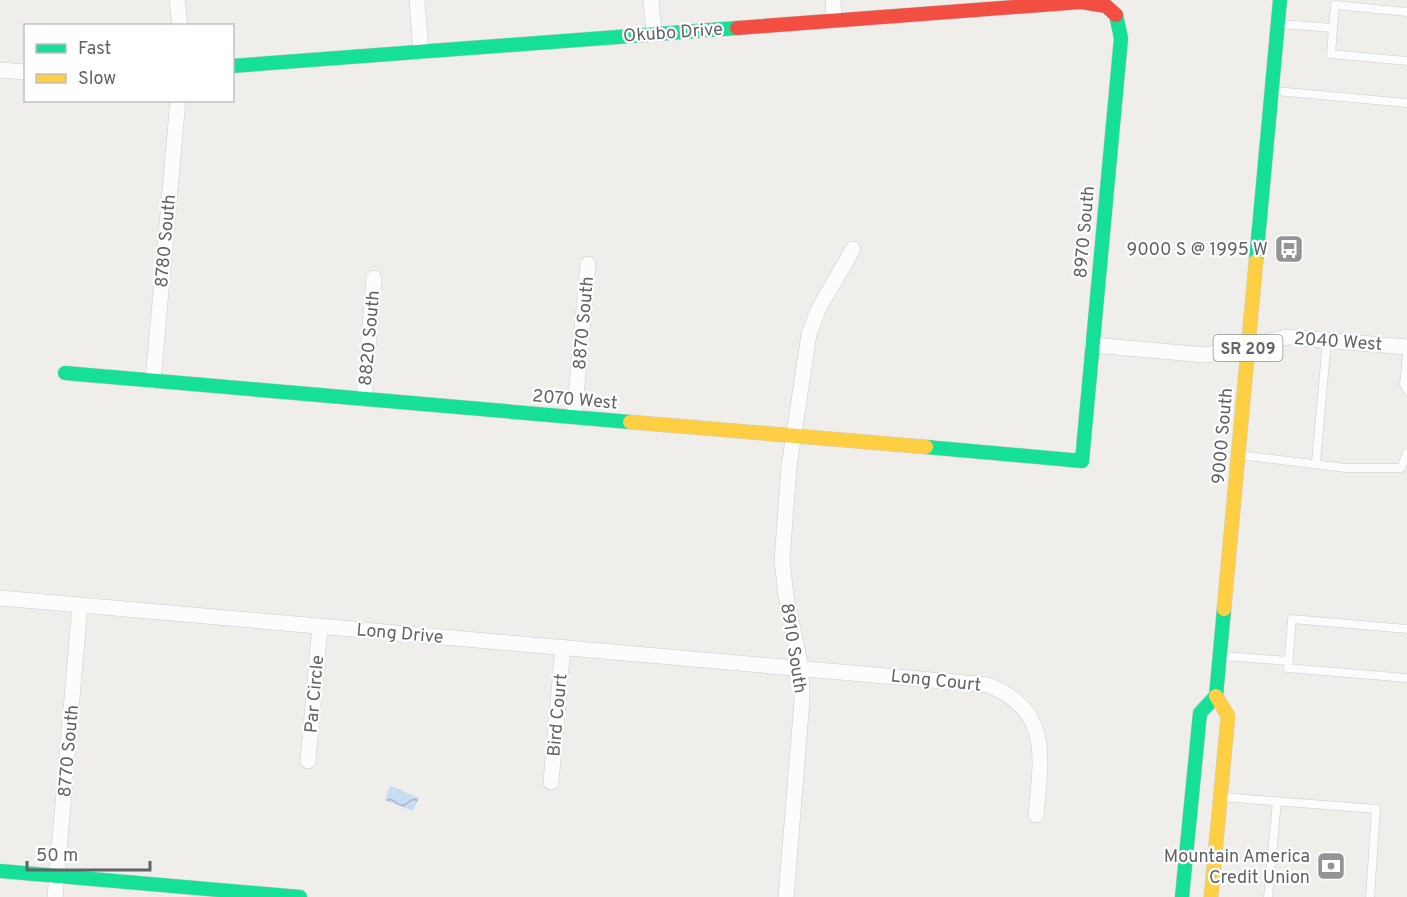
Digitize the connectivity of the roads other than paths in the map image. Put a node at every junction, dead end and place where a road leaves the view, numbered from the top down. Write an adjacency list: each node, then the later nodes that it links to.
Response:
1 (177, 0): 10 (street)
2 (417, 0): 13 (street)
3 (651, 0): 12 (street)
4 (833, 0): 8 (street)
5 (1280, 0): 9 (street, 9000 South / SR 209)
6 (1113, 9): 8 (street, Okubo Drive); 25 (street, 8970 South)
7 (1407, 12): 11 (lane)
8 (834, 20): 12 (street, Okubo Drive)
9 (1277, 23): 11 (lane); 18 (street, 9000 South / SR 209)
10 (180, 24)
11 (1334, 28): 14 (lane)
12 (654, 33): 13 (street, Okubo Drive)
13 (421, 52): 15 (street, Okubo Drive)
14 (1407, 61)
15 (234, 66)
16 (0, 70): 17 (street)
17 (24, 72)
18 (1272, 91): 20 (lane); 27 (street, 9000 South / SR 209)
19 (178, 102): 30 (street, 8780 South)
20 (1407, 103)
21 (853, 249): 34 (street, 8910 South)
22 (588, 264): 33 (street, 8870 South)
23 (374, 278): 32 (street, 8820 South)
24 (1327, 341): 26 (street, 2040 West); 27 (street, 2040 West); 38 (lane)
25 (1092, 345): 27 (street, 2040 West); 37 (street, 8970 South)
26 (1407, 346)
27 (1248, 347): 36 (street, 9000 South / SR 209)
28 (1407, 355): 31 (lane)
29 (66, 373): 30 (street, 2070 West)
30 (153, 381): 32 (street, 2070 West)
31 (1407, 390)
32 (364, 399): 33 (street, 2070 West)
33 (574, 417): 34 (street, 2070 West)
34 (795, 436): 37 (street, 2070 West); 46 (street, 8910 South)
35 (1407, 453): 38 (lane)
36 (1238, 455): 38 (lane); 44 (street, 9000 South / SR 209)
37 (1082, 461)
38 (1316, 462)
39 (0, 598): 40 (street, Long Drive)
40 (81, 605): 41 (street, Long Drive); 55 (street, 8770 South)
41 (320, 626): 43 (street, Long Drive); 49 (street, Par Circle)
42 (1407, 629): 45 (lane)
43 (563, 647): 46 (street, Long Drive); 50 (street, Bird Court)
44 (1220, 655): 45 (lane); 48 (street, 9000 South / SR 209)
45 (1289, 661): 47 (lane)
46 (801, 668): 53 (street, Long Court); 58 (street, 8910 South)
47 (1407, 678)
48 (1216, 696): 51 (street, 9000 South / SR 209); 59 (street, 9000 South / SR 209)
49 (308, 761)
50 (551, 782)
51 (1220, 797): 52 (lane); 60 (street, 9000 South / SR 209)
52 (1277, 801): 61 (lane); 62 (lane)
53 (1036, 815)
54 (0, 871): 55 (street)
55 (57, 876): 56 (street, 8770 South); 57 (street)
56 (55, 897)
57 (300, 897)
58 (786, 897)
59 (1182, 897)
60 (1211, 897)
61 (1268, 897)
62 (1370, 897)

